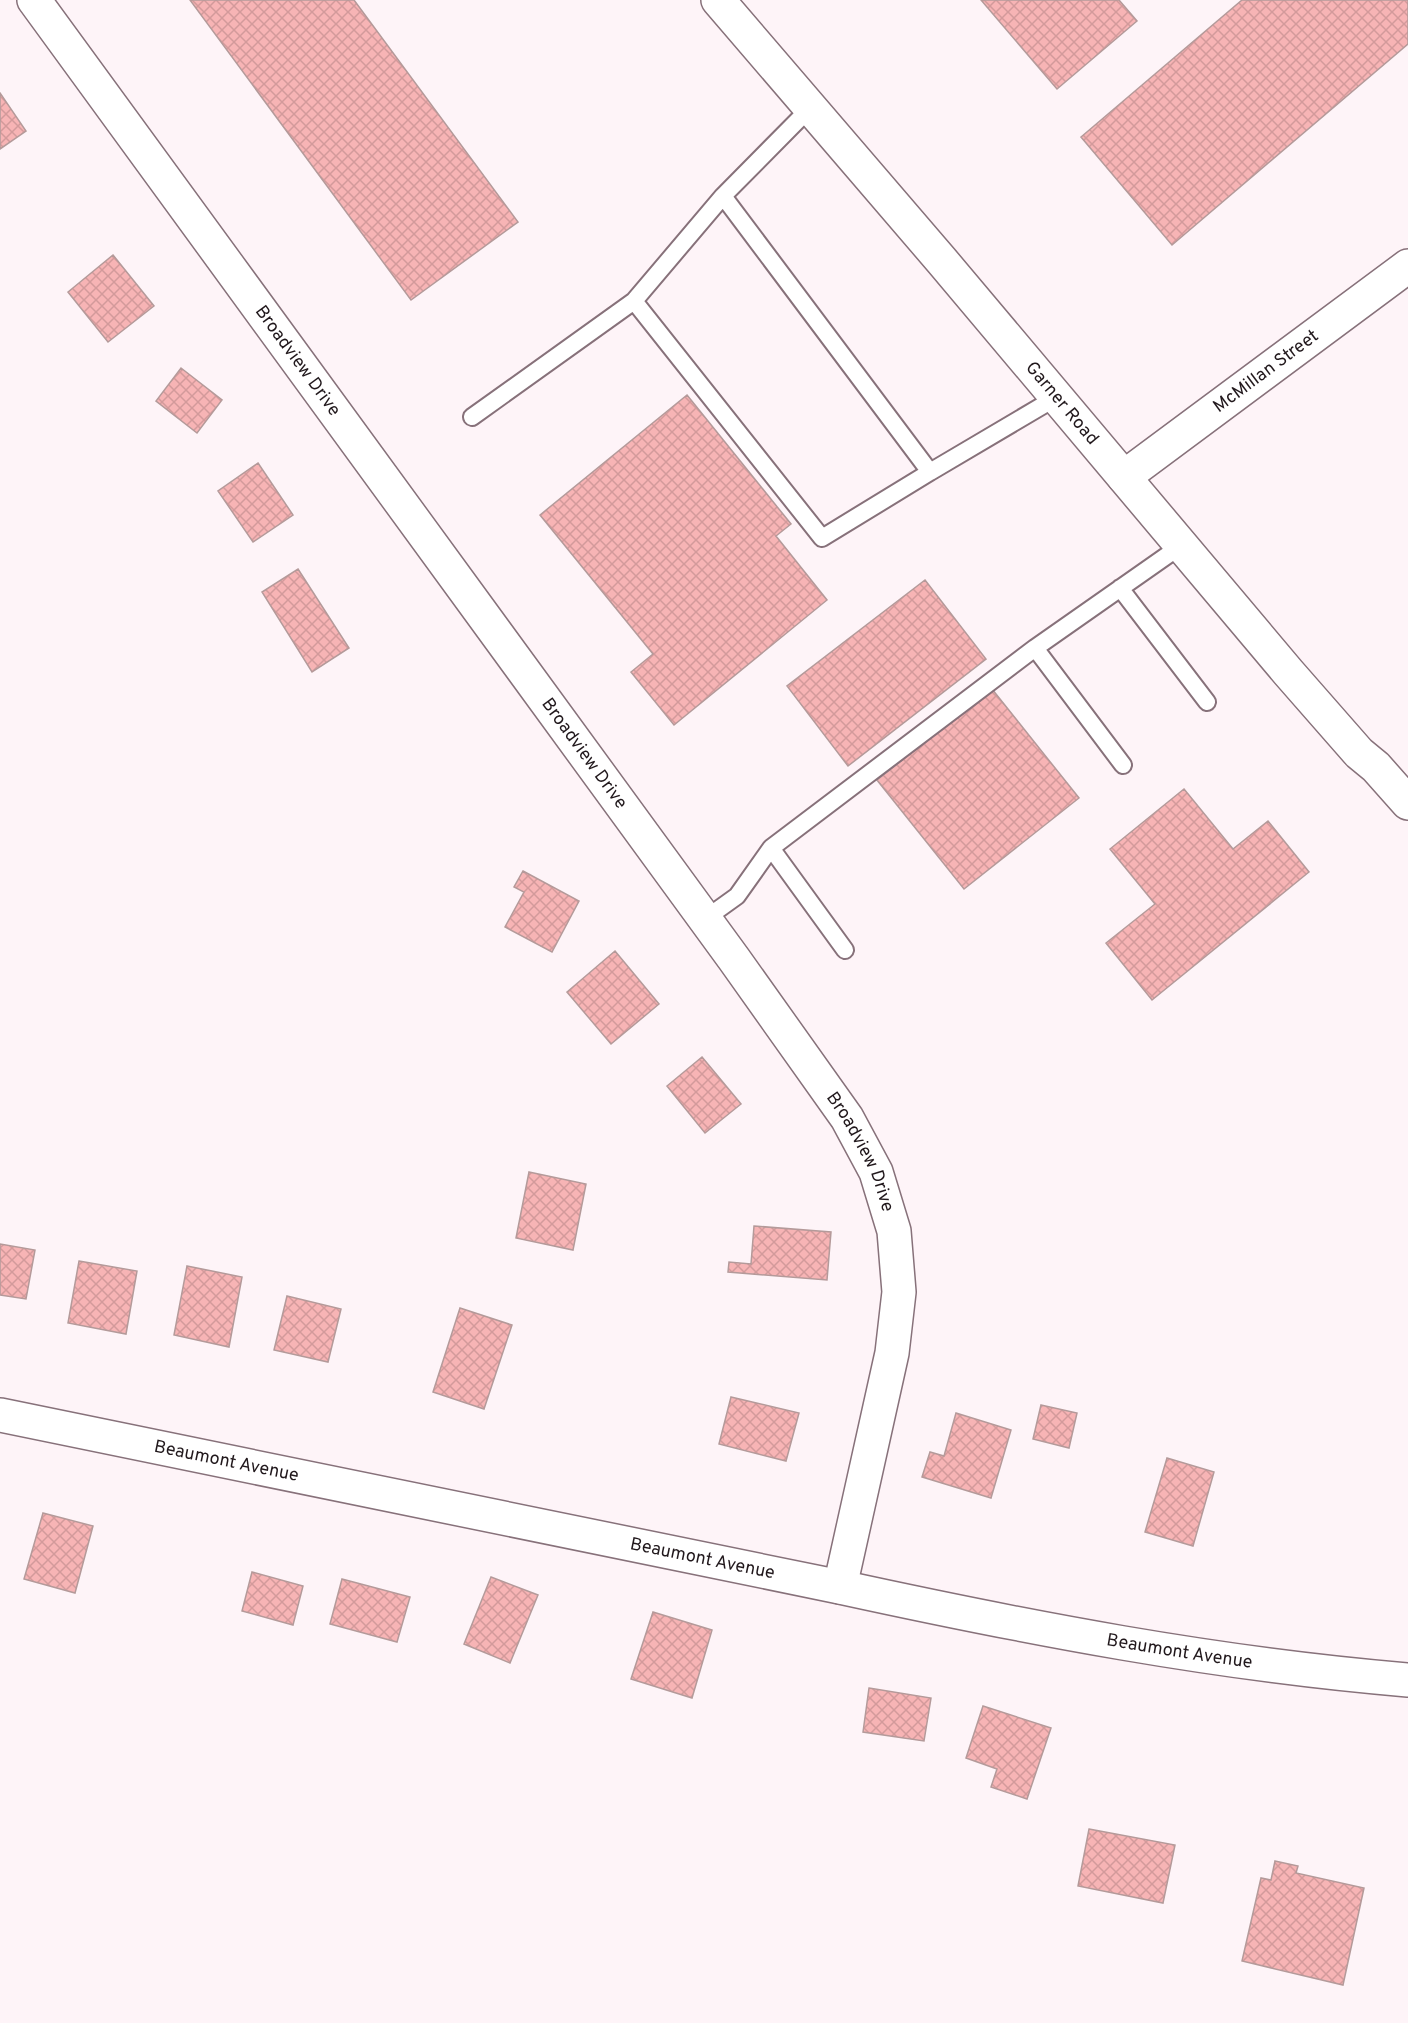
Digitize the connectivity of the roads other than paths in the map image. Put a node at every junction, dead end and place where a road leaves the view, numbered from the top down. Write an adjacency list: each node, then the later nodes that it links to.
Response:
1 (34, 0): 18 (street, Broadview Drive)
2 (718, 0): 3 (street, Garner Road)
3 (810, 108): 4 (lane); 7 (street, Garner Road)
4 (723, 196): 6 (lane); 9 (lane)
5 (1408, 266): 10 (street, McMillan Street)
6 (634, 301): 8 (lane); 9 (lane)
7 (1057, 397): 9 (lane); 10 (street, Garner Road)
8 (472, 417)
9 (930, 472)
10 (1124, 477): 11 (street, Garner Road)
11 (1182, 545): 12 (lane); 16 (street, Garner Road)
12 (1120, 588): 13 (lane); 14 (lane)
13 (1035, 648): 15 (lane); 17 (lane)
14 (1207, 702)
15 (1123, 765)
16 (1408, 803)
17 (771, 848): 18 (lane); 19 (lane)
18 (705, 919): 21 (street, Broadview Drive)
19 (845, 950)
20 (0, 1414): 21 (street, Beaumont Avenue)
21 (840, 1587): 22 (street, Beaumont Avenue)
22 (1408, 1680)

